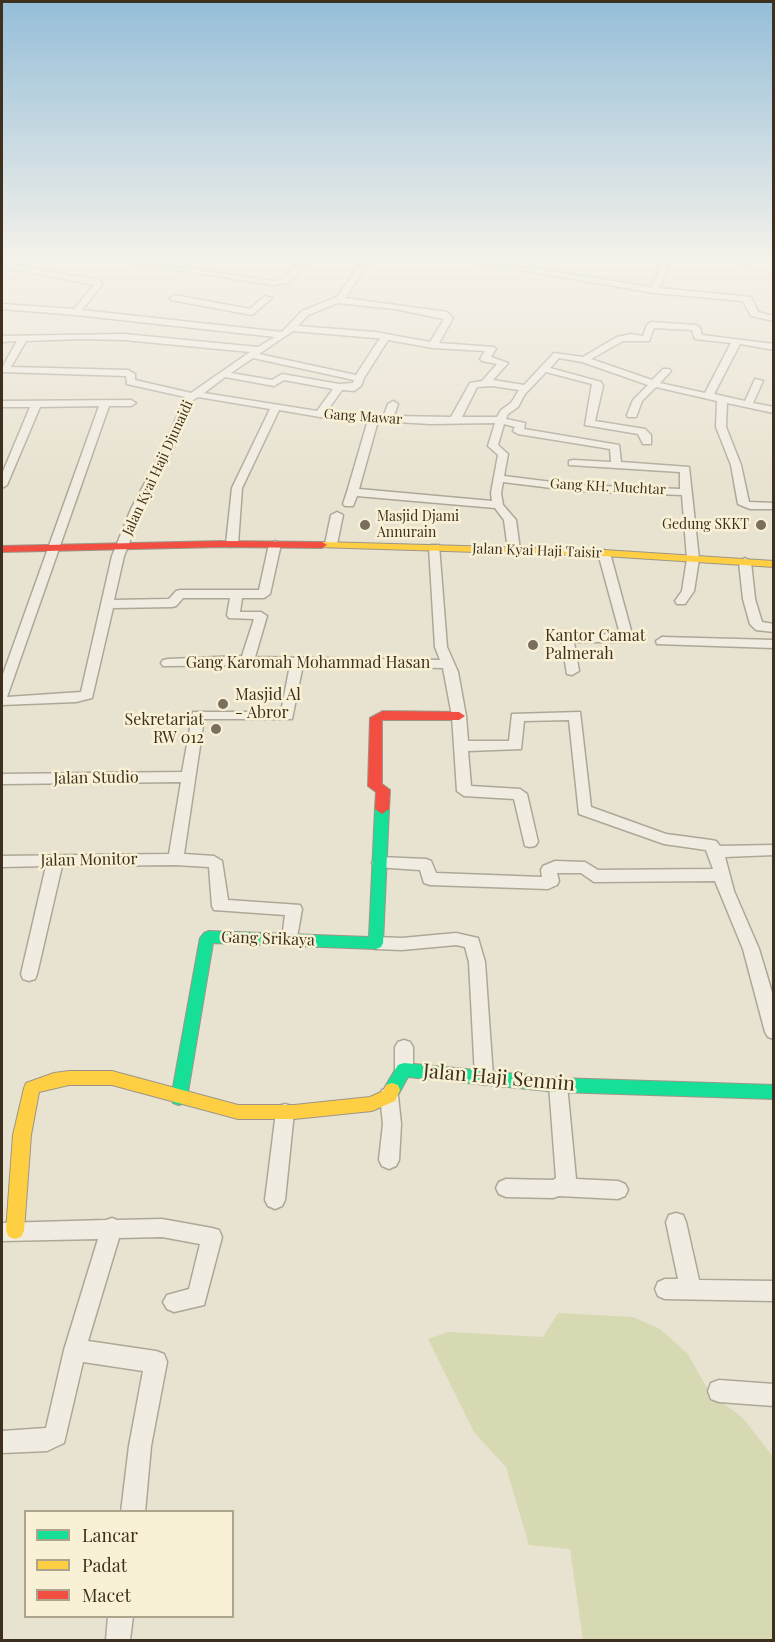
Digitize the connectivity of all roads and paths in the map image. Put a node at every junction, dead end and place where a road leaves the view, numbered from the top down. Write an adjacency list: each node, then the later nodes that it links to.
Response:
1 (385, 337): 21 (street)
2 (23, 338): 3 (street); 10 (street); 16 (street)
3 (34, 338)
4 (129, 338): 14 (street)
5 (280, 338): 14 (street, Jalan Kyai Haji Djunaidi)
6 (389, 338): 12 (street)
7 (437, 338): 12 (street)
8 (628, 338): 15 (street)
9 (710, 338): 11 (street)
10 (2, 339)
11 (736, 341): 13 (street); 29 (street)
12 (433, 345): 23 (street)
13 (774, 347)
14 (255, 352): 20 (street, Jalan Kyai Haji Djunaidi); 21 (street)
15 (584, 360): 17 (street); 24 (street)
16 (4, 367): 28 (street, Gang Mawar)
17 (545, 369): 26 (street); 45 (street)
18 (666, 371): 24 (street)
19 (470, 372): 23 (street)
20 (222, 374): 27 (street, Gang Mawar); 28 (street, Jalan Kyai Haji Djunaidi)
21 (359, 378): 25 (street)
22 (758, 381): 36 (street)
23 (490, 382): 26 (street); 43 (street)
24 (654, 384): 29 (street); 40 (street)
25 (339, 387): 27 (street, Gang Mawar); 39 (street)
26 (526, 388): 44 (street)
27 (239, 390): 28 (street, Gang Mawar); 37 (street, Gang Mawar)
28 (193, 395): 59 (street, Jalan Kyai Haji Djunaidi)
29 (708, 396): 30 (street)
30 (722, 399): 36 (street); 52 (street)
31 (131, 403): 34 (street)
32 (2, 404): 33 (street)
33 (36, 404): 34 (street); 49 (street)
34 (105, 404): 58 (street)
35 (393, 404): 42 (street)
36 (748, 404): 38 (street)
37 (275, 408): 39 (street, Gang Mawar); 54 (street)
38 (774, 410)
39 (320, 414): 41 (street, Gang Mawar)
40 (632, 415)
41 (374, 418): 42 (street, Gang Mawar); 51 (street)
42 (388, 419): 43 (street, Gang Mawar)
43 (455, 420): 44 (street, Gang Mawar)
44 (499, 420): 47 (street); 48 (street)
45 (647, 442)
46 (573, 463): 47 (street)
47 (616, 465): 50 (street)
48 (498, 478): 50 (street, Gang KH. Muchtar); 51 (street)
49 (2, 485)
50 (685, 492): 63 (street, Gang KH. Muchtar)
51 (498, 505): 61 (street)
52 (774, 506)
53 (337, 515): 56 (street)
54 (232, 544): 55 (street, Jalan Kyai Haji Taisir); 59 (street, Jalan Kyai Haji Taisir)
55 (274, 544): 56 (street, Jalan Kyai Haji Taisir); 66 (street)
56 (331, 544): 57 (street, Jalan Kyai Haji Taisir)
57 (435, 547): 61 (street, Jalan Kyai Haji Taisir); 75 (street)
58 (55, 548): 59 (street, Jalan Kyai Haji Taisir); 60 (street, Jalan Kyai Haji Taisir); 77 (street)
59 (121, 548): 68 (street, Jalan Kyai Haji Djunaidi)
60 (2, 549)
61 (513, 550): 62 (street, Jalan Kyai Haji Taisir)
62 (604, 553): 63 (street, Jalan Kyai Haji Taisir); 76 (street)
63 (693, 559): 64 (street, Jalan Kyai Haji Taisir); 67 (street, Gang KH. Muchtar)
64 (745, 562): 65 (street, Jalan Kyai Haji Taisir); 69 (street)
65 (774, 564)
66 (237, 594): 68 (street); 72 (street)
67 (681, 601)
68 (108, 604): 78 (street, Jalan Kyai Haji Djunaidi)
69 (774, 627)
70 (662, 642): 71 (street)
71 (774, 644)
72 (247, 661): 73 (street, Gang Karomah Mohammad Hasan); 74 (street, Gang Karomah Mohammad Hasan)
73 (168, 663)
74 (297, 663): 75 (street, Gang Karomah Mohammad Hasan); 81 (street)
75 (448, 664): 79 (street)
76 (572, 671)
77 (2, 694)
78 (2, 700)
79 (459, 716): 80 (street); 89 (street)
80 (460, 746): 83 (street); 85 (street)
81 (190, 777): 82 (street, Jalan Studio); 86 (street)
82 (2, 778)
83 (530, 842)
84 (774, 850): 85 (street)
85 (716, 852): 90 (street)
86 (176, 859): 88 (street, Jalan Monitor); 91 (street, Jalan Monitor)
87 (2, 861): 88 (street, Jalan Monitor)
88 (55, 861): 93 (street)
89 (380, 863): 90 (street); 92 (street)
90 (721, 875): 94 (street)
91 (290, 939): 92 (street, Gang Srikaya); 101 (street, Gang Srikaya)
92 (376, 943): 97 (street)
93 (29, 974)
94 (774, 1032)
95 (404, 1047): 96 (street)
96 (404, 1070): 97 (street, Jalan Haji Sennin); 100 (street, Jalan Haji Sennin)
97 (484, 1077): 98 (street, Jalan Haji Sennin)
98 (558, 1085): 99 (street, Jalan Haji Sennin); 104 (street)
99 (774, 1092)
100 (389, 1096): 102 (street); 103 (street)
101 (178, 1098): 102 (street); 110 (street)
102 (285, 1112): 107 (street)
103 (389, 1160)
104 (558, 1187): 105 (street); 106 (street)
105 (506, 1188)
106 (618, 1190)
107 (275, 1200)
108 (676, 1222): 112 (street)
109 (112, 1227): 110 (street); 114 (street); 115 (street)
110 (8, 1232)
111 (665, 1288): 112 (street)
112 (691, 1289): 113 (street)
113 (774, 1291)
114 (174, 1302)
115 (75, 1350): 118 (street); 119 (street)
116 (719, 1391): 117 (street)
117 (774, 1395)
118 (2, 1442)
119 (133, 1510)
120 (121, 1618): 121 (street)
121 (118, 1641)

